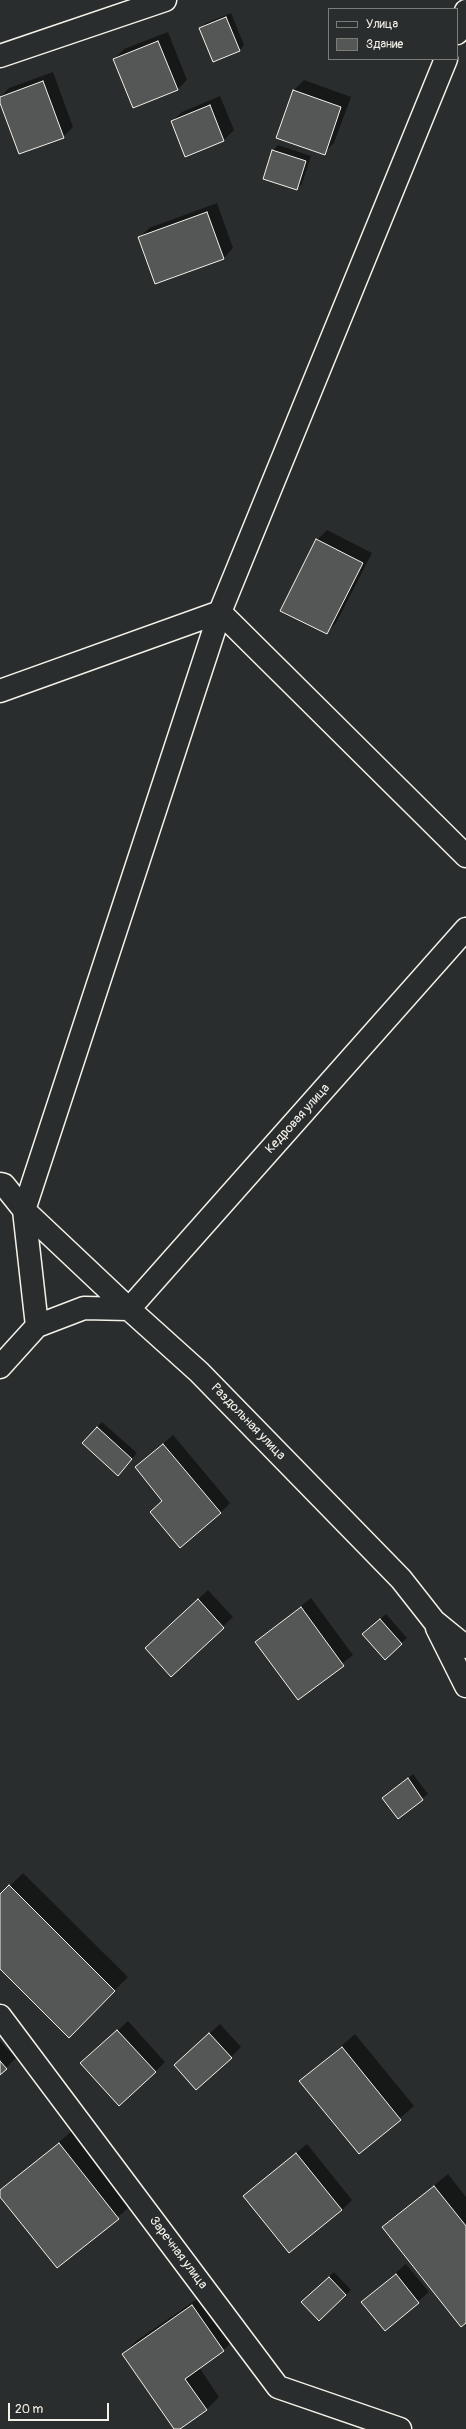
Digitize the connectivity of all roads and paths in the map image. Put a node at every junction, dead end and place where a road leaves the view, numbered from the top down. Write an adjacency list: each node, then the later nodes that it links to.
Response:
1 (165, 0): 4 (street)
2 (466, 11): 3 (street)
3 (458, 31)
4 (0, 56)
5 (446, 60): 6 (street)
6 (220, 612): 7 (street); 8 (street); 11 (street)
7 (0, 691)
8 (466, 856)
9 (466, 929): 12 (street, Кедровая улица)
10 (0, 1184): 11 (street, Раздольная улица)
11 (24, 1210): 12 (street, Раздольная улица); 13 (street)
12 (130, 1310): 13 (street); 15 (street, Раздольная улица)
13 (37, 1326): 14 (street)
14 (0, 1367)
15 (434, 1621): 16 (street, Раздольная улица); 17 (street)
16 (466, 1647)
17 (466, 1686)
18 (0, 2016): 19 (street, Заречная улица)
19 (400, 2429)

